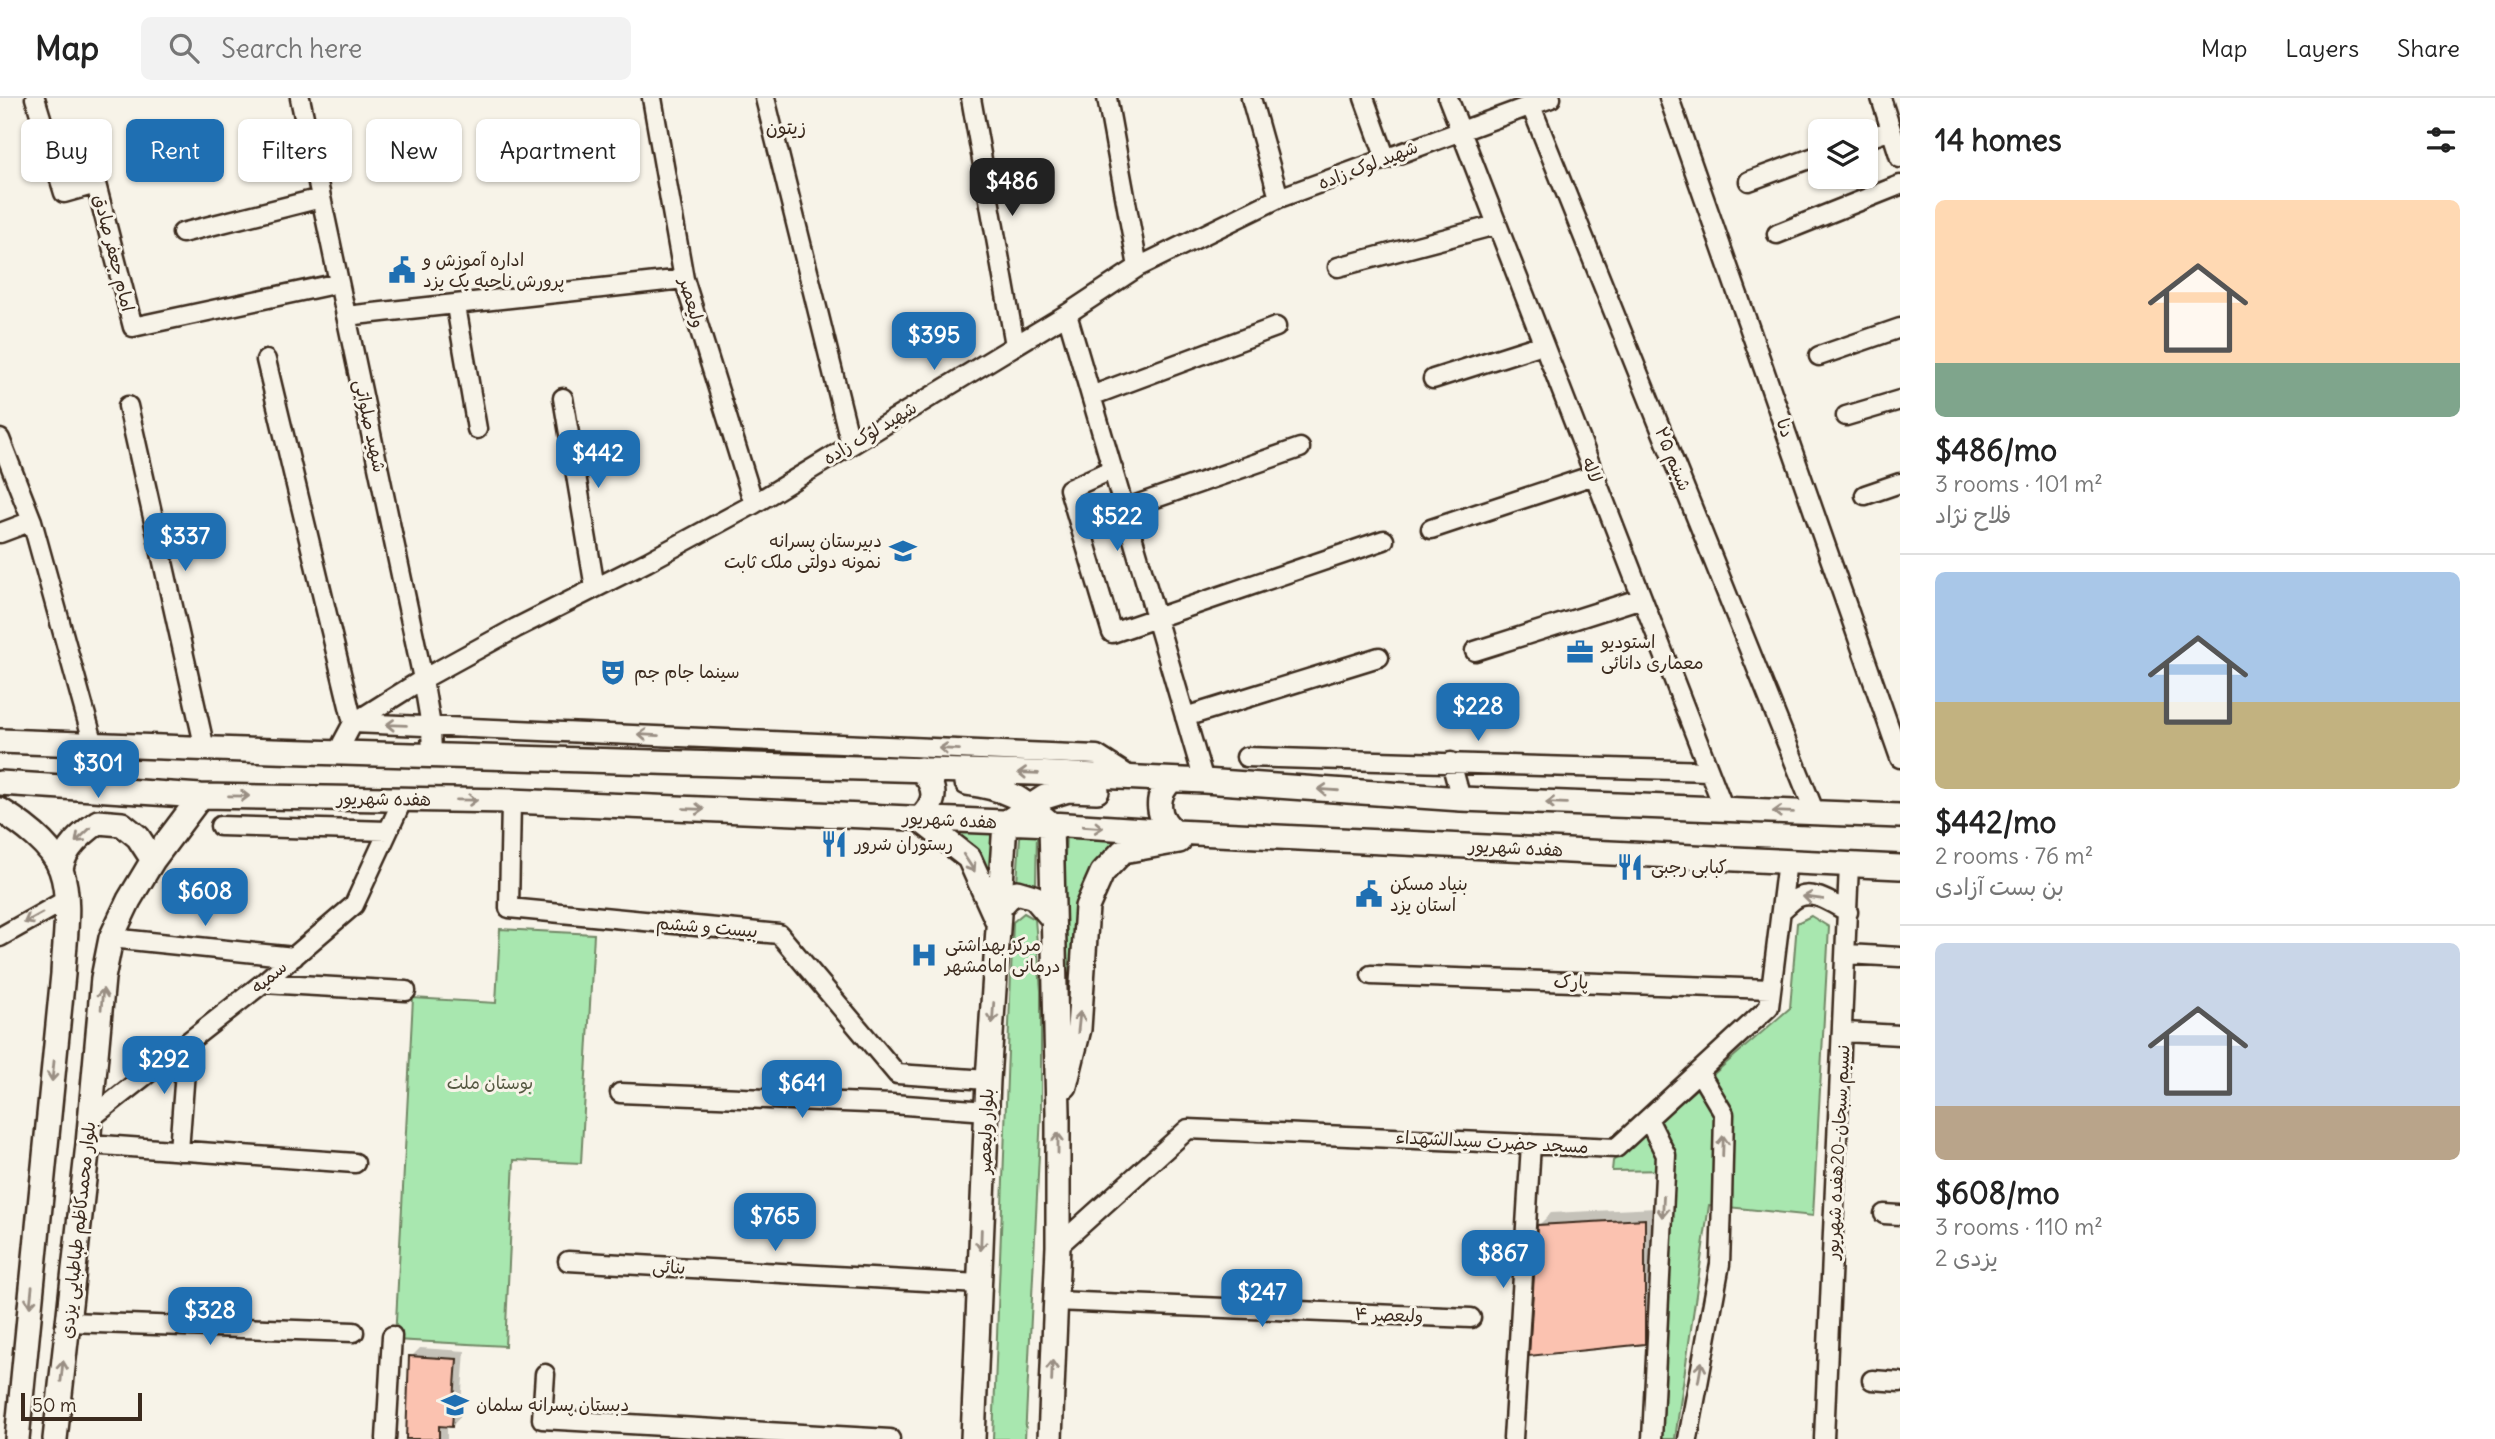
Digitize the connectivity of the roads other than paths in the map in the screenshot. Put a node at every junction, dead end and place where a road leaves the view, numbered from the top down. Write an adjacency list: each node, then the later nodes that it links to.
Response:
1 (35, 98): 29 (street, امام جعفر صادق)
2 (300, 98): 21 (street, شهید صلواتی)
3 (652, 98): 28 (street, ولیعصر)
4 (765, 98): 47 (street)
5 (971, 98): 36 (street)
6 (1107, 98): 27 (street)
7 (1251, 98): 22 (street)
8 (1364, 98): 17 (street)
9 (1448, 98): 14 (street, لاله)
10 (1551, 98): 13 (street, شهید لوک زاده)
11 (1669, 98): 75 (street, دنا)
12 (1881, 98): 16 (street)
13 (1531, 106): 14 (street, شهید لوک زاده); 90 (street, شبنم ۲۵)
14 (1459, 130): 17 (street, شهید لوک زاده); 23 (street, لاله)
15 (1878, 141): 16 (street)
16 (1897, 145)
17 (1387, 159): 22 (street, شهید لوک زاده)
18 (1808, 159): 19 (street)
19 (1749, 181)
20 (1900, 185): 25 (street)
21 (321, 198): 24 (street); 29 (street, شهید صلواتی)
22 (1279, 198): 27 (street, شهید لوک زاده)
23 (1496, 225): 26 (street); 35 (street, لاله)
24 (182, 233)
25 (1777, 234)
26 (1338, 267)
27 (1138, 268): 31 (street, شهید لوک زاده)
28 (684, 279): 30 (street); 53 (street, ولیعصر)
29 (340, 283): 32 (street, شهید صلواتی)
30 (456, 306): 32 (street); 45 (street)
31 (1067, 314): 36 (street, شهید لوک زاده); 40 (street)
32 (346, 316): 64 (street, شهید صلواتی)
33 (1276, 327): 40 (street)
34 (1900, 328): 37 (street)
35 (1543, 344): 39 (street); 50 (street, لاله)
36 (1015, 345): 47 (street, شهید لوک زاده)
37 (1819, 356)
38 (265, 360): 66 (street)
39 (1433, 379)
40 (1091, 396): 49 (street)
41 (563, 398): 59 (street)
42 (1900, 400): 44 (street)
43 (128, 406): 70 (street)
44 (1846, 416)
45 (477, 429)
46 (0, 439): 55 (street)
47 (851, 444): 53 (street, شهید لوک زاده)
48 (1300, 449): 54 (street)
49 (1113, 469): 54 (street); 61 (street)
50 (1594, 475): 56 (street); 60 (street, لاله)
51 (1900, 483): 52 (street)
52 (1865, 495)
53 (754, 504): 59 (street, شهید لوک زاده)
54 (1124, 509): 61 (street)
55 (32, 521): 57 (street); 69 (street)
56 (1431, 529)
57 (0, 533)
58 (1384, 540): 61 (street)
59 (595, 588): 64 (street, شهید لوک زاده)
60 (1642, 598): 62 (street); 78 (street, لاله)
61 (1156, 618): 65 (street)
62 (1475, 651)
63 (1379, 657): 65 (street)
64 (423, 679): 66 (street, شهید لوک زاده); 67 (street, شهید صلواتی)
65 (1185, 717): 81 (street)
66 (353, 723): 67 (street, one-way to 66); 71 (street)
67 (431, 726): 72 (street, شهید صلواتی); 73 (street, one-way to 67)
68 (0, 741): 69 (main road)
69 (94, 745): 70 (main road)
70 (205, 749): 71 (main road)
71 (337, 753): 72 (main road)
72 (432, 756): 73 (main road)
73 (865, 756): 77 (main road); 79 (street, one-way to 73)
74 (1246, 757): 76 (street)
75 (1900, 758)
76 (1451, 762): 78 (street); 85 (street)
77 (920, 769): 79 (main road, one-way to 77); 87 (main road); 92 (main road)
78 (1709, 771): 88 (street, لاله)
79 (1133, 778): 80 (main road)
80 (1172, 780): 81 (main road); 87 (main road); 97 (main road)
81 (1204, 781): 85 (main road, one-way to 81)
82 (0, 783): 83 (main road, هفده شهریور)
83 (201, 796): 84 (main road, هفده شهریور, one-way to 84); 99 (main road, بلوار محمدکاظم طباطبایی یزدی)
84 (403, 799): 86 (main road, هفده شهریور, one-way to 86); 96 (street, سمیه)
85 (1461, 799): 88 (main road, one-way to 85)
86 (511, 801): 92 (main road, هفده شهریور, one-way to 92); 122 (street, بیست و ششم)
87 (1029, 805): 93 (main road); 94 (main road)
88 (1724, 809): 90 (main road, one-way to 88)
89 (0, 810): 103 (main road)
90 (1815, 813): 91 (main road)
91 (1900, 816)
92 (919, 819): 93 (main road, هفده شهریور); 107 (main road, one-way to 107)
93 (1005, 823): 94 (main road, هفده شهریور); 107 (main road, بلوار ولیعصر)
94 (1051, 824): 97 (main road, هفده شهریور, one-way to 97); 108 (main road)
95 (220, 826): 96 (street)
96 (388, 831): 112 (street, سمیه)
97 (1175, 832): 98 (main road, هفده شهریور)
98 (1222, 834): 100 (main road, هفده شهریور); 127 (main road, one-way to 98)
99 (153, 860): 103 (main road, one-way to 103); 110 (main road, بلوار محمدکاظم طباطبایی یزدی)
100 (1787, 861): 101 (main road, هفده شهریور); 105 (street, مسجد حضرت سیدالشهداء)
101 (1849, 864): 102 (main road, هفده شهریور); 106 (street, نسیم سبحان-20هفده شهریور)
102 (1900, 867)
103 (61, 869): 104 (main road)
104 (66, 900): 109 (street, one-way to 109); 146 (main road, one-way to 146)
105 (1781, 911): 106 (street, one-way to 105); 116 (street, مسجد حضرت سیدالشهداء)
106 (1847, 912): 111 (street, نسیم سبحان-20هفده شهریور)
107 (999, 917): 108 (main road); 123 (main road, بلوار ولیعصر, one-way to 123)
108 (1052, 918): 127 (main road)
109 (0, 937)
110 (111, 938): 112 (street); 128 (main road, بلوار محمدکاظم طباطبایی یزدی, one-way to 110)
111 (1847, 954): 113 (street); 118 (street, نسیم سبحان-20هفده شهریور)
112 (294, 957): 115 (street, سمیه)
113 (1900, 957)
114 (1371, 975): 116 (street, پارک)
115 (263, 983): 117 (street); 120 (street, سمیه)
116 (1771, 989): 121 (street, مسجد حضرت سیدالشهداء)
117 (406, 991)
118 (1844, 1032): 119 (street); 155 (street, نسیم سبحان-20هفده شهریور)
119 (1900, 1035)
120 (187, 1044): 128 (street, سمیه); 132 (street)
121 (1699, 1072): 129 (street, مسجد حضرت سیدالشهداء); 154 (street, one-way to 121)
122 (897, 1074): 123 (street); 125 (street)
123 (988, 1080): 126 (main road, بلوار ولیعصر)
124 (620, 1093): 125 (street)
125 (892, 1104): 126 (street)
126 (987, 1111): 136 (main road, بلوار ولیعصر, one-way to 136)
127 (1058, 1112): 134 (main road, one-way to 127)
128 (90, 1119): 130 (main road, بلوار محمدکاظم طباطبایی یزدی)
129 (1648, 1119): 131 (street, مسجد حضرت سیدالشهداء); 153 (street, one-way to 153)
130 (88, 1144): 132 (street); 139 (main road, بلوار محمدکاظم طباطبایی یزدی)
131 (1531, 1144): 134 (street, مسجد حضرت سیدالشهداء); 152 (street)
132 (178, 1150): 133 (street)
133 (355, 1163)
134 (1058, 1246): 137 (main road)
135 (568, 1261): 136 (street, بنائی)
136 (979, 1284): 150 (main road, بلوار ولیعصر)
137 (1055, 1301): 138 (street, ولیعصر ۴); 151 (main road, one-way to 137)
138 (1471, 1318)
139 (68, 1322): 140 (street); 147 (main road, بلوار محمدکاظم طباطبایی یزدی, one-way to 139)
140 (354, 1332)
141 (391, 1335): 148 (street)
142 (545, 1374): 145 (street)
143 (1872, 1380): 144 (street)
144 (1900, 1381)
145 (593, 1431): 149 (street)
146 (17, 1439)
147 (55, 1439)
148 (386, 1439)
149 (890, 1439)
150 (973, 1439)
151 (1050, 1439)
152 (1513, 1439)
153 (1652, 1439)
154 (1688, 1439)
155 (1824, 1439)

